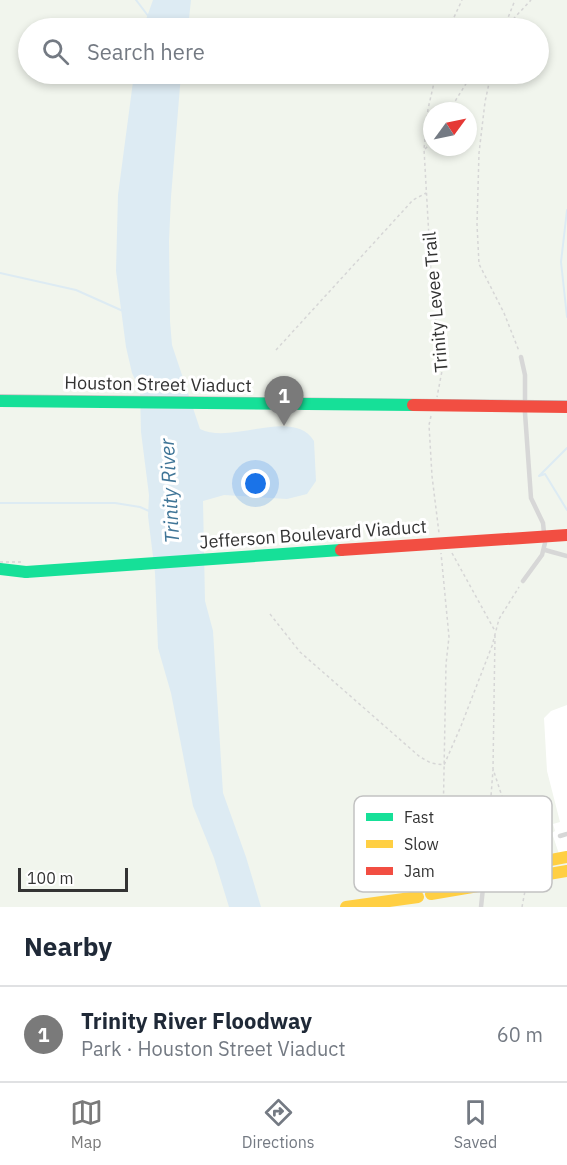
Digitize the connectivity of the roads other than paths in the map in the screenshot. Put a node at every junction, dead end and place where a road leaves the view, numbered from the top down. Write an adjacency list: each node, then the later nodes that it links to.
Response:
1 (521, 357): 5 (lane)
2 (0, 401): 3 (main road, Houston Street Viaduct, bridge)
3 (567, 407)
4 (567, 535): 8 (main road, Jefferson Boulevard Viaduct, bridge)
5 (545, 550): 6 (lane); 10 (lane)
6 (567, 556)
7 (0, 569): 8 (main road)
8 (26, 572): 9 (main road)
9 (0, 574)
10 (523, 581)
11 (567, 834): 12 (lane)
12 (560, 836)
13 (567, 857): 14 (main road, bridge)
14 (552, 860)
15 (567, 871): 16 (main road, bridge)
16 (552, 874)
17 (407, 892): 20 (main road, bridge)
18 (447, 892): 20 (main road, bridge)
19 (483, 892): 22 (lane)
20 (371, 903): 21 (main road)
21 (345, 907)
22 (481, 907)

